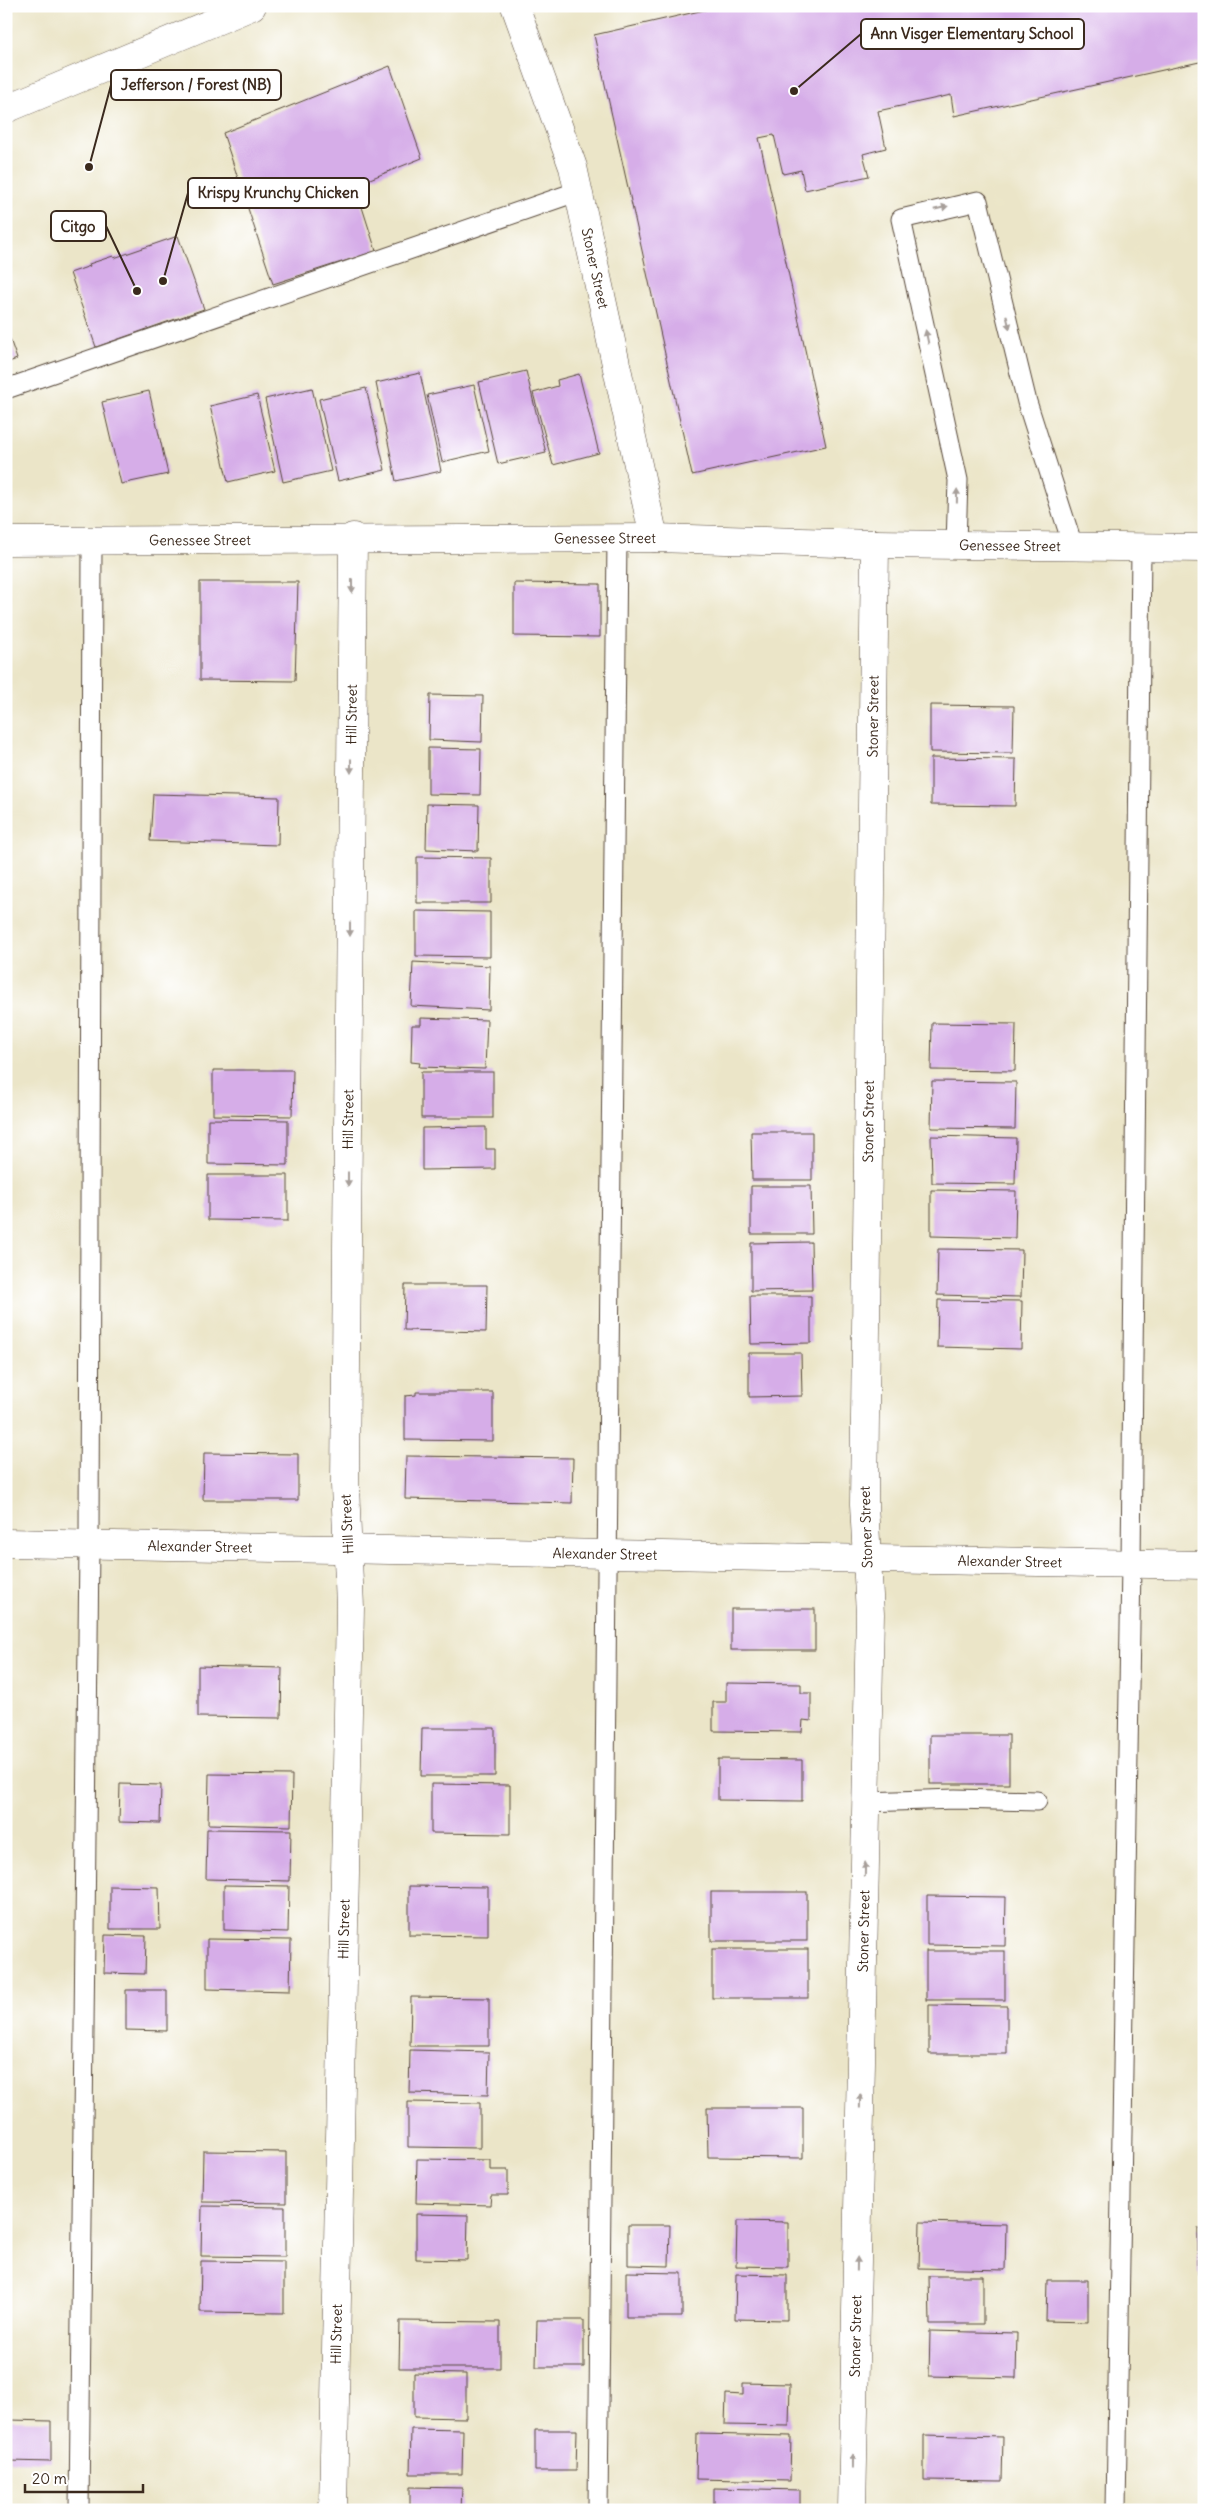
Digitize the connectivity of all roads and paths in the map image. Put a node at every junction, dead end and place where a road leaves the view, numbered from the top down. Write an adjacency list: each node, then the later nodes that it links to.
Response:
1 (252, 6): 3 (street)
2 (515, 6): 4 (street, Stoner Street)
3 (6, 109)
4 (579, 191): 5 (lane); 8 (street, Stoner Street)
5 (6, 389)
6 (353, 537): 7 (street, Genessee Street); 9 (street, Genessee Street); 18 (street, Hill Street, one-way to 18)
7 (617, 537): 8 (street, Genessee Street); 19 (lane)
8 (654, 538): 11 (street, Genessee Street)
9 (92, 540): 10 (street, Genessee Street); 17 (lane)
10 (6, 541)
11 (874, 544): 12 (street, Genessee Street); 20 (street, Stoner Street)
12 (956, 545): 13 (street, Genessee Street); 13 (lane, one-way to 13)
13 (1074, 546): 14 (street, Genessee Street)
14 (1141, 547): 15 (street, Genessee Street); 21 (lane)
15 (1204, 548)
16 (6, 1543): 17 (street, Alexander Street)
17 (90, 1545): 18 (street, Alexander Street); 25 (lane)
18 (348, 1549): 19 (street, Alexander Street); 26 (street, Hill Street)
19 (606, 1554): 20 (street, Alexander Street); 27 (lane)
20 (867, 1558): 21 (street, Alexander Street); 24 (street, Stoner Street)
21 (1131, 1564): 22 (street, Alexander Street); 29 (lane)
22 (1204, 1565)
23 (1037, 1801): 24 (lane)
24 (866, 1802): 28 (street, Stoner Street, one-way to 24)
25 (79, 2510)
26 (333, 2510)
27 (598, 2510)
28 (852, 2510)
29 (1116, 2510)

